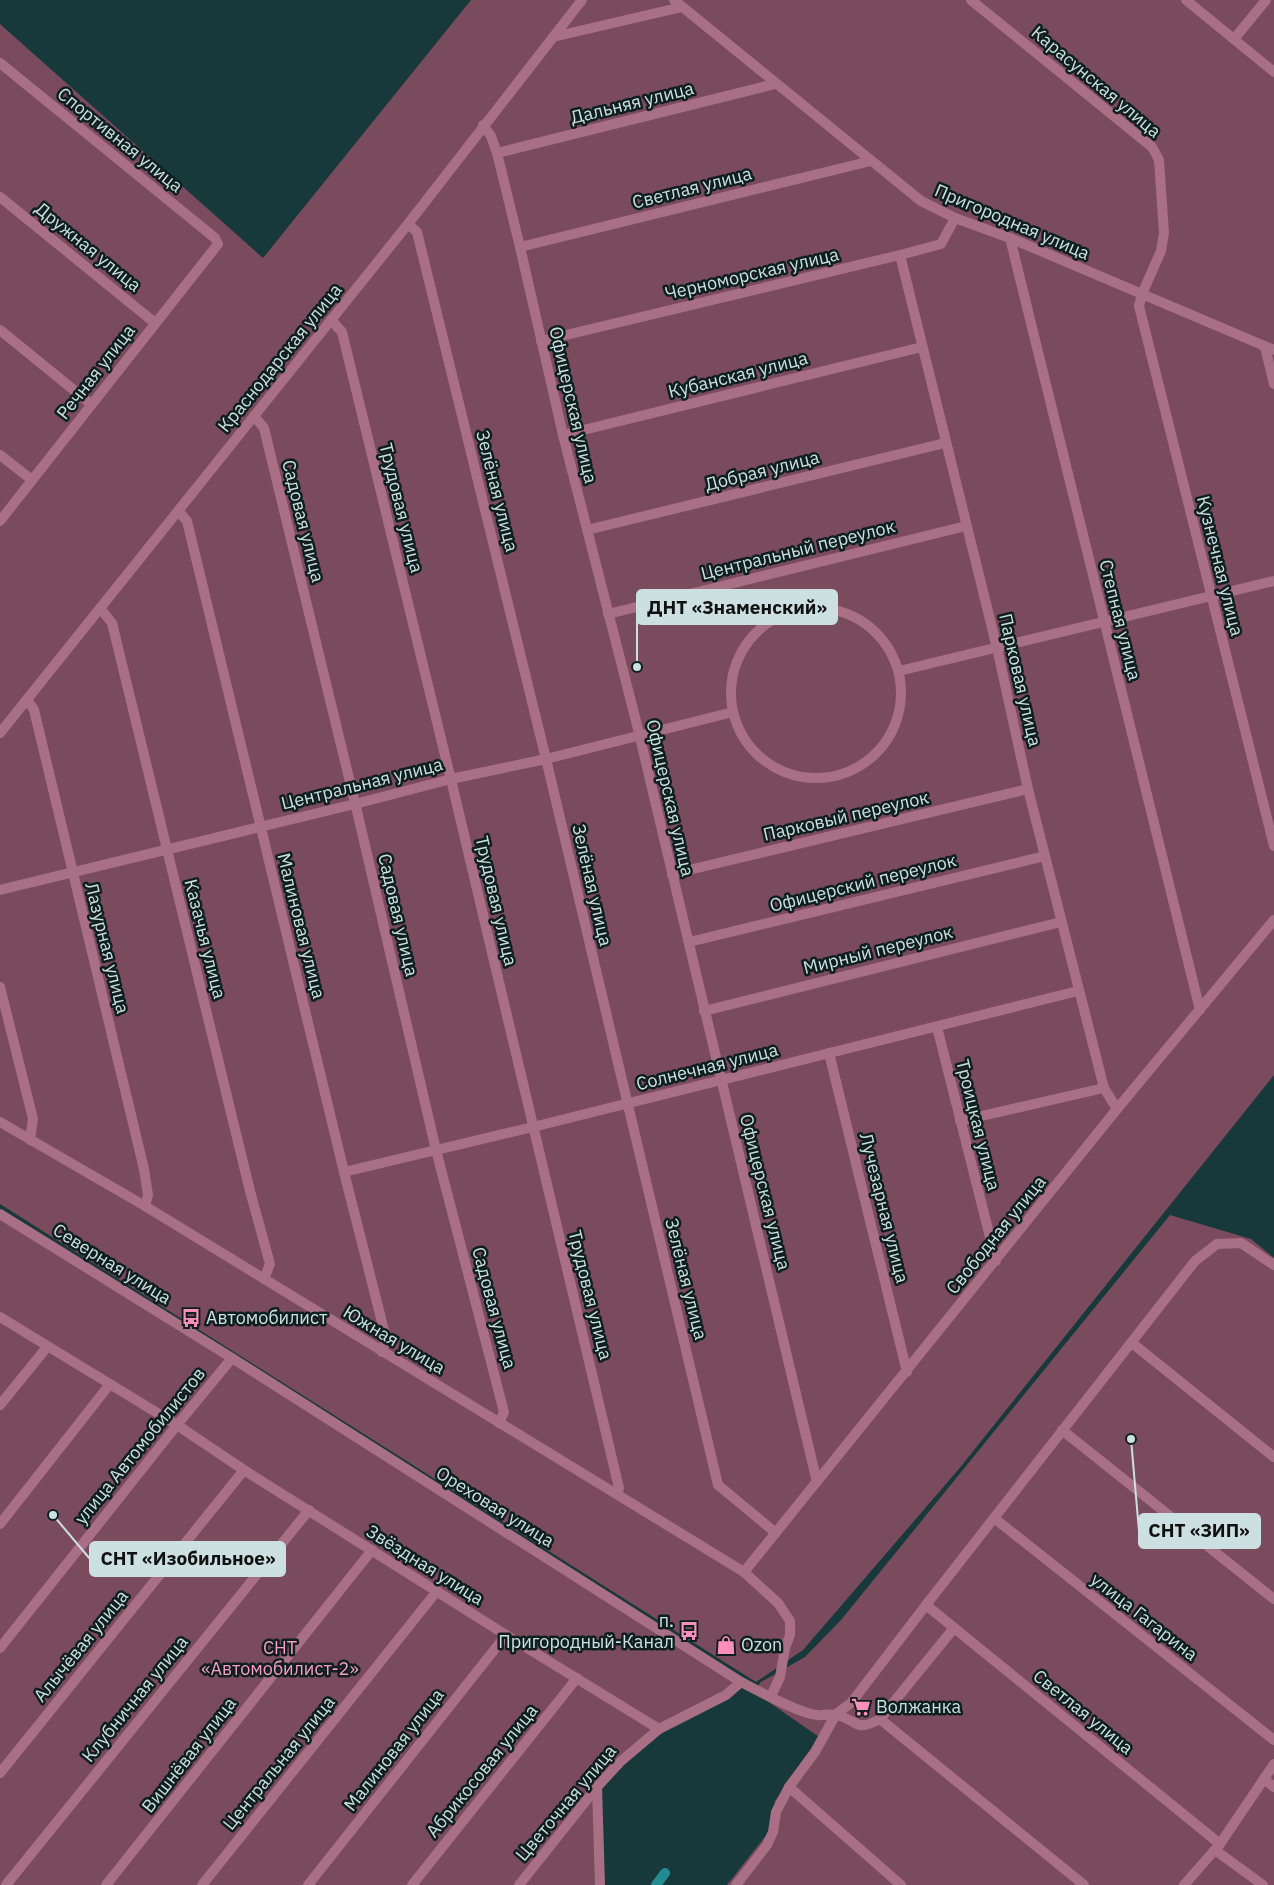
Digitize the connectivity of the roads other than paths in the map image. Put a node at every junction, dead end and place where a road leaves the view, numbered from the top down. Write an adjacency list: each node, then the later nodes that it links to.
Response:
1 (582, 0): 6 (street, Краснодарская улица)
2 (971, 0): 21 (street, Карасунская улица)
3 (1186, 0): 7 (street)
4 (1266, 0): 7 (street)
5 (678, 3): 6 (street); 10 (street, Пригородная улица)
6 (553, 37): 11 (street, Краснодарская улица)
7 (1234, 39): 9 (street)
8 (0, 63): 18 (street, Спортивная улица)
9 (1274, 72)
10 (775, 84): 12 (street, Дальняя улица); 13 (street, Пригородная улица)
11 (483, 125): 12 (street, Офицерская улица); 16 (street, Краснодарская улица)
12 (497, 153): 19 (street, Офицерская улица)
13 (871, 161): 15 (street, Пригородная улица); 19 (street, Светлая улица)
14 (0, 197): 23 (street, Дружная улица)
15 (954, 218): 17 (street, Пригородная улица); 20 (street, Черноморская улица)
16 (408, 224): 22 (street, Краснодарская улица); 50 (street, Зелёная улица)
17 (1010, 238): 21 (street, Пригородная улица); 43 (street, Степная улица)
18 (218, 244): 23 (street, Речная улица)
19 (520, 247): 25 (street, Офицерская улица)
20 (900, 255): 25 (street, Черноморская улица); 26 (street, Парковая улица)
21 (1142, 294): 27 (street, Пригородная улица); 40 (street, Кузнечная улица)
22 (331, 320): 30 (street, Краснодарская улица); 51 (street, Трудовая улица)
23 (155, 323): 29 (street, Речная улица)
24 (0, 330): 29 (street)
25 (541, 341): 31 (street, Офицерская улица)
26 (922, 347): 31 (street, Кубанская улица); 32 (street, Парковая улица)
27 (1270, 348): 28 (street)
28 (1274, 384)
29 (91, 404): 34 (street, Речная улица)
30 (254, 416): 35 (street, Краснодарская улица); 53 (street, Садовая улица)
31 (562, 435): 38 (street, Офицерская улица)
32 (945, 443): 37 (street, Парковая улица); 38 (street, Добрая улица)
33 (0, 454): 34 (street)
34 (32, 480): 36 (street, Речная улица)
35 (178, 511): 41 (street, Краснодарская улица); 54 (street, Малиновая улица)
36 (0, 521)
37 (966, 526): 42 (street, Центральный переулок); 44 (street, Парковая улица)
38 (587, 530): 42 (street, Офицерская улица)
39 (1274, 581): 40 (street)
40 (1210, 596): 43 (street); 55 (street, Кузнечная улица)
41 (100, 608): 46 (street, Краснодарская улица); 56 (street, Казачья улица)
42 (608, 614): 49 (street, Офицерская улица)
43 (1104, 622): 44 (street); 67 (street, Степная улица)
44 (997, 648): 45 (street); 52 (street, Парковая улица)
45 (898, 671): 47 (street); 47 (street)
46 (27, 699): 48 (street, Краснодарская улица); 58 (street, Лазурная улица)
47 (733, 712): 49 (street, Центральная улица)
48 (0, 733)
49 (639, 734): 50 (street, Центральная улица); 59 (street, Офицерская улица)
50 (546, 759): 51 (street, Центральная улица); 72 (street, Зелёная улица)
51 (450, 779): 53 (street, Центральная улица); 76 (street, Трудовая улица)
52 (1028, 789): 57 (street, Парковая улица); 59 (street, Парковый переулок)
53 (355, 804): 54 (street, Центральная улица); 78 (street, Садовая улица)
54 (260, 826): 56 (street, Центральная улица); 79 (street, Малиновая улица)
55 (1274, 846)
56 (166, 849): 58 (street, Центральная улица); 84 (street, Казачья улица)
57 (1046, 856): 62 (street, Парковая улица); 63 (street, Офицерский переулок)
58 (73, 873): 60 (street, Центральная улица); 80 (street, Лазурная улица)
59 (672, 874): 63 (street, Офицерская улица)
60 (0, 890)
61 (1274, 920): 67 (street, Свободная улица)
62 (1061, 922): 65 (street, Парковая улица); 66 (street, Мирный переулок)
63 (688, 942): 66 (street, Офицерская улица)
64 (0, 987): 77 (street)
65 (1078, 991): 68 (street, Солнечная улица); 71 (street, Парковая улица)
66 (704, 1010): 70 (street, Офицерская улица)
67 (1200, 1010): 73 (street, Свободная улица)
68 (937, 1026): 69 (street, Солнечная улица); 74 (street, Троицкая улица)
69 (829, 1053): 70 (street, Солнечная улица); 90 (street, Лучезарная улица)
70 (721, 1079): 72 (street, Солнечная улица); 98 (street, Офицерская улица)
71 (1104, 1088): 73 (street, Парковая улица); 74 (street)
72 (627, 1104): 76 (street, Солнечная улица); 103 (street, Зелёная улица)
73 (1117, 1110): 82 (street, Свободная улица)
74 (960, 1121): 82 (street, Троицкая улица)
75 (0, 1122): 77 (street, Южная улица)
76 (533, 1127): 78 (street, Солнечная улица); 99 (street, Трудовая улица)
77 (30, 1140): 80 (street, Южная улица)
78 (436, 1150): 79 (street, Солнечная улица); 93 (street, Садовая улица)
79 (344, 1172): 88 (street, Малиновая улица)
80 (145, 1206): 84 (street, Южная улица)
81 (0, 1214): 89 (street, Северная улица)
82 (996, 1261): 90 (street, Свободная улица)
83 (1274, 1266): 86 (street)
84 (264, 1280): 88 (street, Южная улица)
85 (0, 1317): 87 (street)
86 (1132, 1343): 95 (street); 96 (street)
87 (47, 1347): 91 (street); 92 (street)
88 (382, 1352): 93 (street, Южная улица)
89 (232, 1358): 94 (street, улица Автомобилистов); 113 (street, Ореховая улица)
90 (907, 1372): 98 (street, Свободная улица)
91 (110, 1384): 94 (street); 102 (street)
92 (0, 1405)
93 (499, 1423): 99 (street, Южная улица)
94 (177, 1425): 97 (street, Звёздная улица); 111 (street, улица Автомобилистов)
95 (1062, 1430): 101 (street); 107 (street)
96 (1274, 1457)
97 (244, 1470): 100 (street, Звёздная улица); 120 (street, Алычёвая улица)
98 (818, 1482): 103 (street, Свободная улица)
99 (616, 1494): 105 (street, Южная улица)
100 (309, 1510): 104 (street, Звёздная улица); 126 (street, Клубничная улица)
101 (994, 1518): 108 (street); 118 (street, улица Гагарина)
102 (0, 1524)
103 (776, 1533): 105 (street, Свободная улица)
104 (372, 1550): 106 (street, Звёздная улица); 127 (street, Вишнёвая улица)
105 (744, 1572): 114 (street, Южная улица)
106 (437, 1591): 110 (street, Звёздная улица); 128 (street, Центральная улица)
107 (1274, 1599)
108 (926, 1605): 109 (street, Светлая улица); 115 (street)
109 (954, 1628): 116 (street); 125 (street, Светлая улица)
110 (506, 1635): 112 (street, Звёздная улица); 129 (street, Малиновая улица)
111 (0, 1648)
112 (577, 1678): 117 (street, Звёздная улица); 130 (street, Абрикосовая улица)
113 (741, 1682): 114 (street, Ореховая улица); 117 (street, Цветочная улица)
114 (771, 1696): 115 (street, Ореховая улица)
115 (836, 1714): 116 (street); 123 (street)
116 (880, 1719): 135 (street)
117 (659, 1729): 122 (street, Цветочная улица)
118 (1274, 1740)
119 (1274, 1764): 121 (street)
120 (0, 1773)
121 (1264, 1779): 124 (street); 125 (street)
122 (597, 1786): 131 (street, Цветочная улица); 132 (street)
123 (789, 1787): 133 (street); 134 (street)
124 (1274, 1787)
125 (1217, 1847): 136 (street); 137 (street, Светлая улица)
126 (6, 1885)
127 (106, 1885)
128 (202, 1885)
129 (308, 1885)
130 (412, 1885)
131 (518, 1885)
132 (600, 1885)
133 (736, 1885)
134 (901, 1885)
135 (1084, 1885)
136 (1184, 1885)
137 (1263, 1885)

